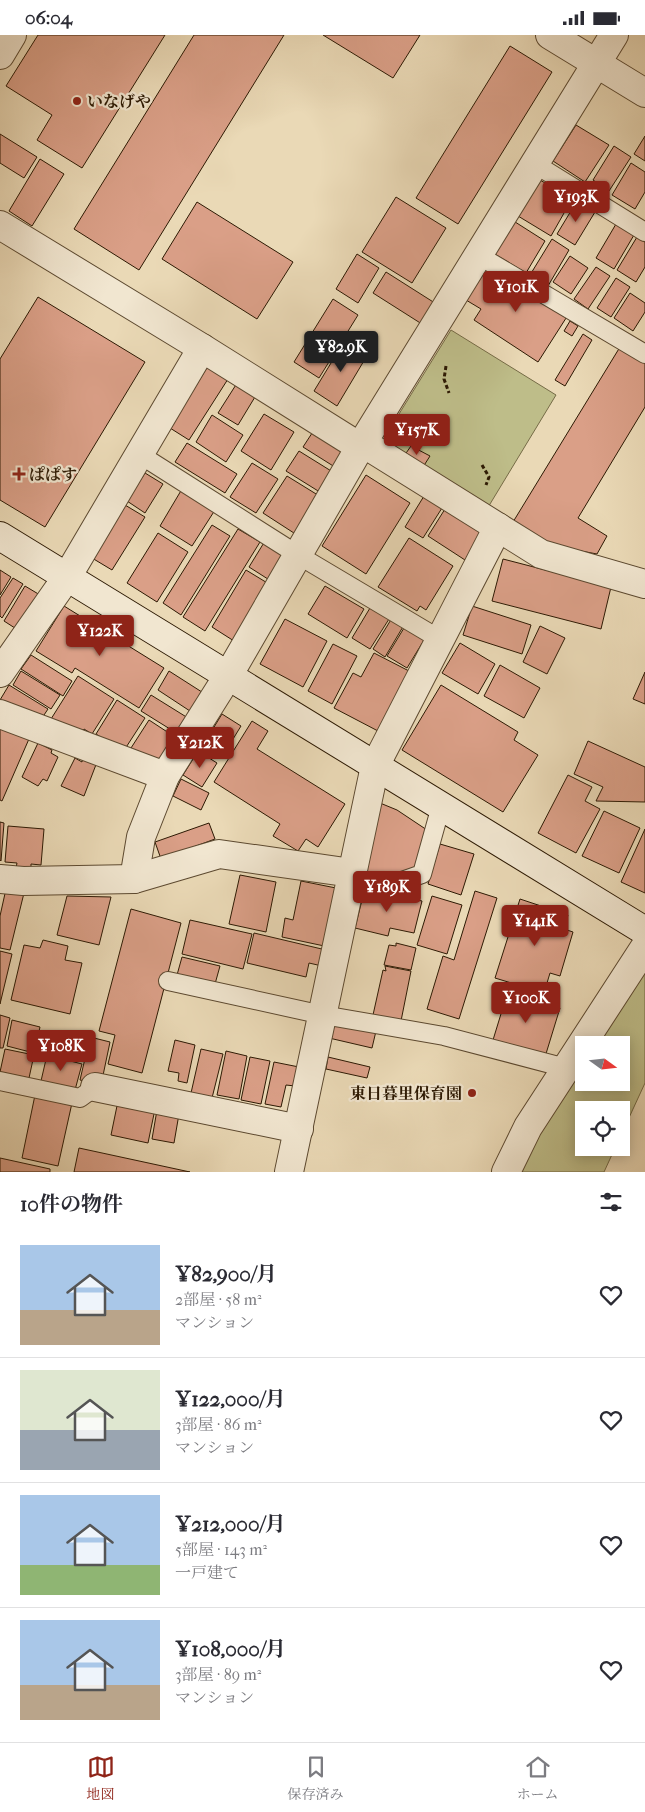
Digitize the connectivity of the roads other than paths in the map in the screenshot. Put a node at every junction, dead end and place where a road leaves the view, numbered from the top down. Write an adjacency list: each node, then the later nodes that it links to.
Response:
1 (12, 35): 4 (street)
2 (550, 35): 5 (street)
3 (614, 35): 5 (street)
4 (0, 55)
5 (596, 63): 6 (street); 7 (street)
6 (645, 93)
7 (535, 164): 9 (lane); 10 (street)
8 (0, 225): 11 (street)
9 (645, 232)
10 (478, 255): 12 (lane); 13 (street)
11 (202, 348): 13 (street); 14 (street)
12 (645, 354)
13 (362, 445): 15 (street); 17 (street)
14 (139, 454): 17 (lane); 18 (street)
15 (498, 527): 19 (street); 20 (street)
16 (0, 536): 18 (street)
17 (298, 555): 20 (lane); 22 (street)
18 (66, 577): 21 (street); 22 (street)
19 (645, 584)
20 (441, 640): 24 (street)
21 (0, 673)
22 (228, 676): 24 (street); 25 (street)
23 (0, 714): 25 (street)
24 (375, 766): 26 (street); 27 (street)
25 (165, 776): 29 (street)
26 (441, 806): 27 (lane); 30 (street)
27 (351, 877): 29 (street); 33 (street)
28 (0, 879): 29 (street)
29 (134, 879)
30 (645, 931)
31 (645, 947): 34 (street)
32 (168, 981): 33 (lane)
33 (323, 1015): 34 (lane); 37 (street)
34 (566, 1068): 39 (street)
35 (0, 1081): 36 (lane)
36 (95, 1087): 37 (street)
37 (299, 1129): 38 (street)
38 (290, 1172)
39 (506, 1172)

